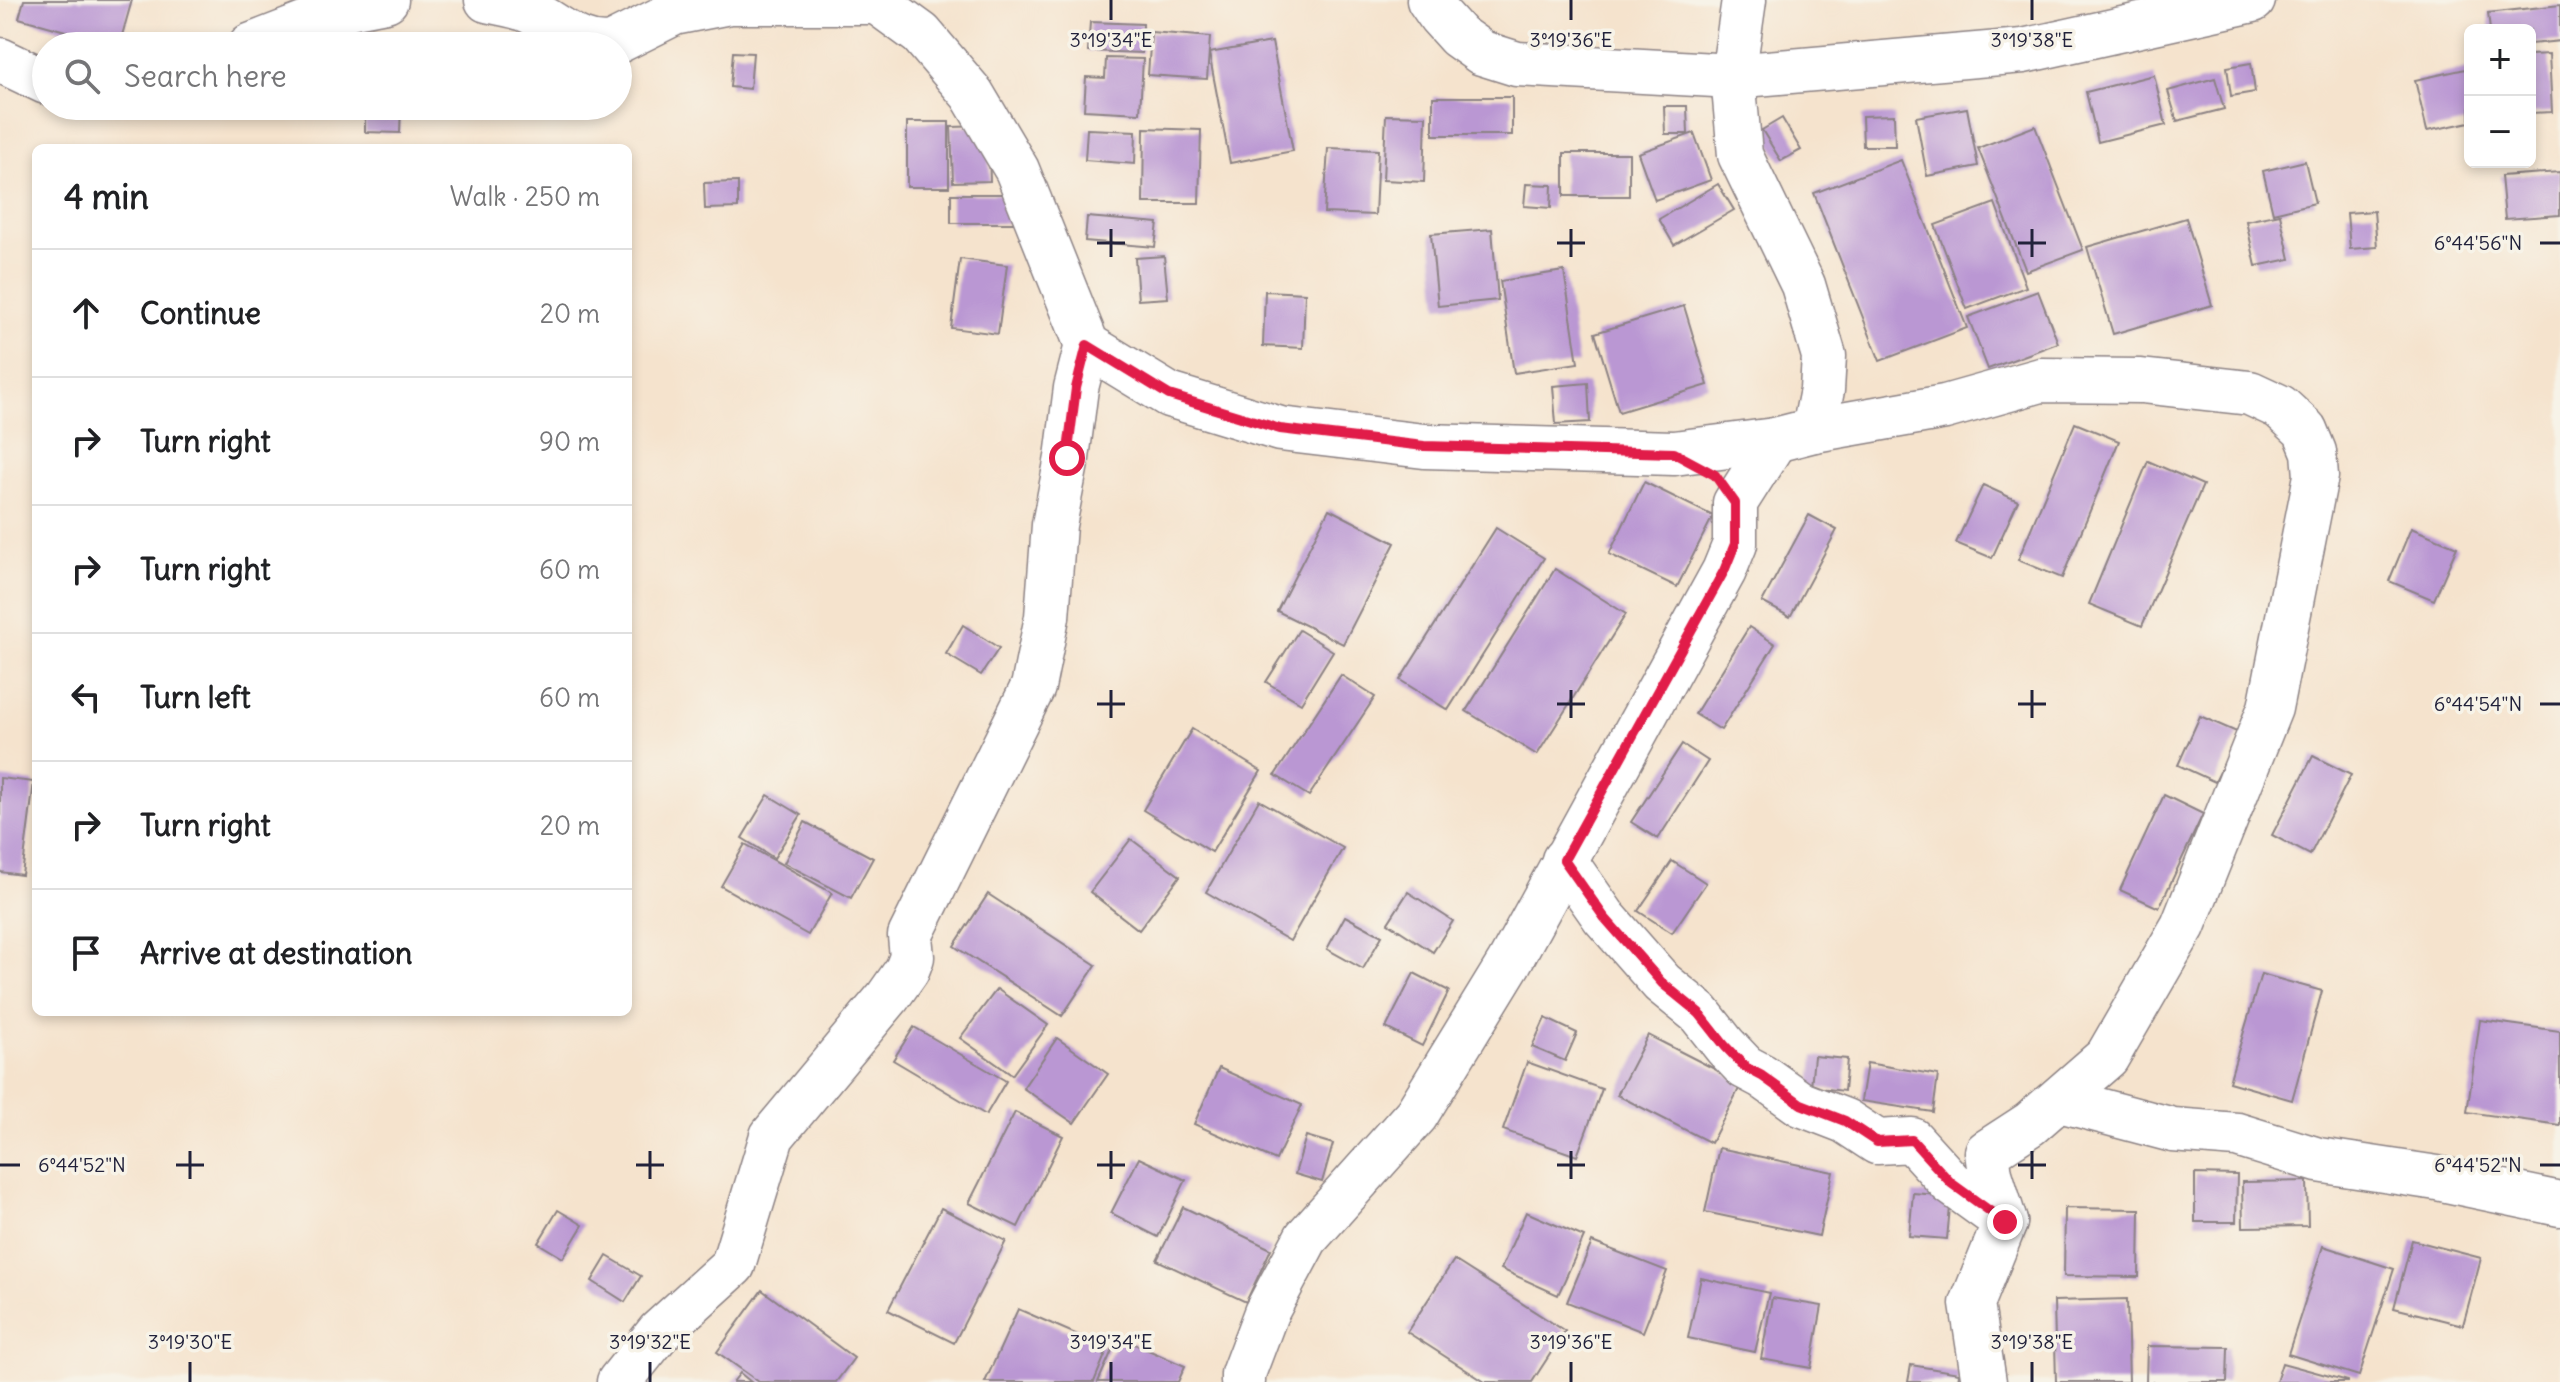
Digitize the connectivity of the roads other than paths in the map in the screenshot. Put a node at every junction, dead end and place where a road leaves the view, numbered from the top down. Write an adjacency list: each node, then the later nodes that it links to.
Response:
1 (386, 0): 7 (street)
2 (487, 0): 8 (street)
3 (1429, 0): 12 (street)
4 (1744, 0): 12 (street)
5 (2253, 0): 12 (street)
6 (878, 1): 9 (street); 13 (street)
7 (286, 32)
8 (566, 32)
9 (632, 34)
10 (0, 60): 11 (street)
11 (32, 75)
12 (1733, 76): 14 (street)
13 (1087, 345): 15 (street); 23 (street)
14 (1795, 435): 15 (street); 16 (street); 18 (street)
15 (1674, 453): 16 (street)
16 (1735, 503): 17 (street)
17 (1564, 860): 22 (street); 24 (street)
18 (2107, 1057): 19 (street); 20 (street)
19 (2060, 1100): 20 (street); 22 (street)
20 (2128, 1118): 21 (street)
21 (2560, 1204)
22 (2005, 1222): 25 (street)
23 (619, 1382)
24 (1243, 1382)
25 (1984, 1382)

